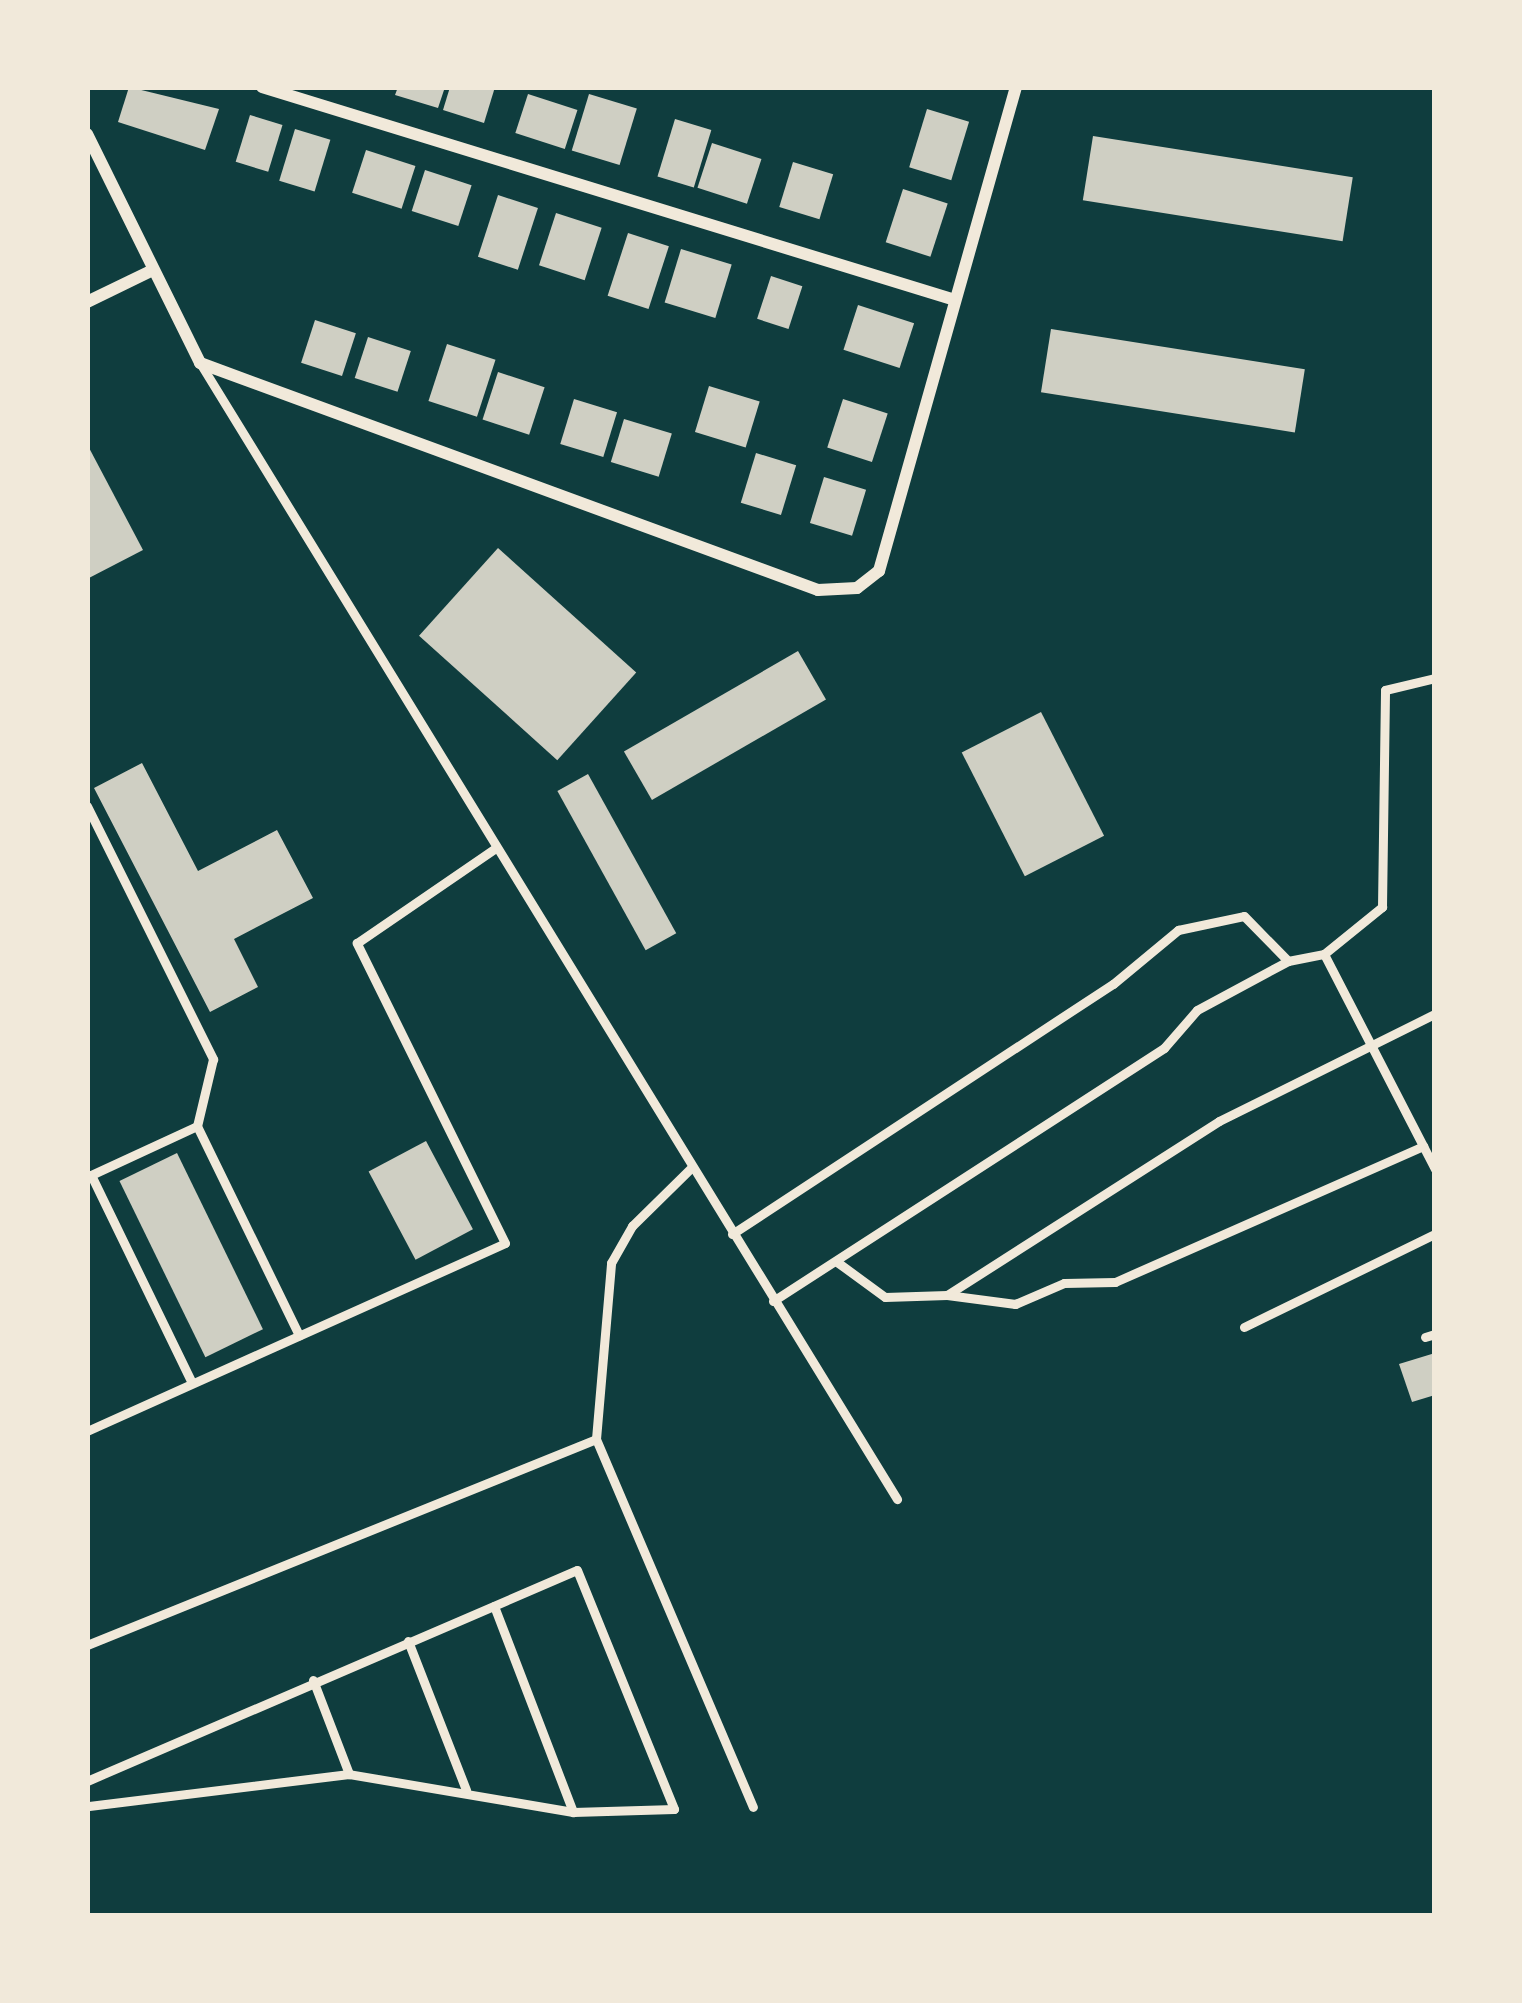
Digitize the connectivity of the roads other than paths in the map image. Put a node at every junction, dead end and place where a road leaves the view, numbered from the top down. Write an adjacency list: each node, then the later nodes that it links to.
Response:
1 (262, 87): 5 (street)
2 (1016, 87): 5 (street)
3 (87, 134): 4 (street)
4 (153, 269): 6 (street); 7 (street)
5 (956, 300): 7 (street)
6 (87, 302)
7 (200, 363): 10 (lane)
8 (1435, 678): 11 (lane)
9 (87, 806): 15 (lane)
10 (496, 848): 17 (lane); 25 (lane)
11 (1324, 954): 12 (lane); 14 (lane)
12 (1288, 961): 19 (lane); 21 (lane)
13 (1435, 1014): 14 (lane)
14 (1372, 1046): 16 (lane); 22 (lane)
15 (197, 1126): 25 (lane); 26 (lane)
16 (1423, 1146): 18 (lane); 22 (lane)
17 (691, 1168): 19 (lane); 28 (lane)
18 (1435, 1169)
19 (733, 1234): 23 (lane)
20 (1435, 1234): 24 (lane)
21 (837, 1262): 22 (lane); 23 (lane)
22 (947, 1295)
23 (773, 1301): 29 (lane)
24 (1244, 1327)
25 (299, 1335): 26 (lane)
26 (192, 1383): 27 (lane)
27 (87, 1431)
28 (596, 1439): 32 (lane); 38 (lane)
29 (897, 1499)
30 (494, 1606): 31 (lane); 39 (lane); 39 (lane)
31 (409, 1641): 33 (lane); 36 (lane)
32 (87, 1645)
33 (313, 1680): 34 (lane); 35 (lane)
34 (350, 1774): 36 (lane); 37 (lane)
35 (87, 1781)
36 (466, 1790): 39 (lane)
37 (87, 1807)
38 (753, 1807)
39 (573, 1812)

